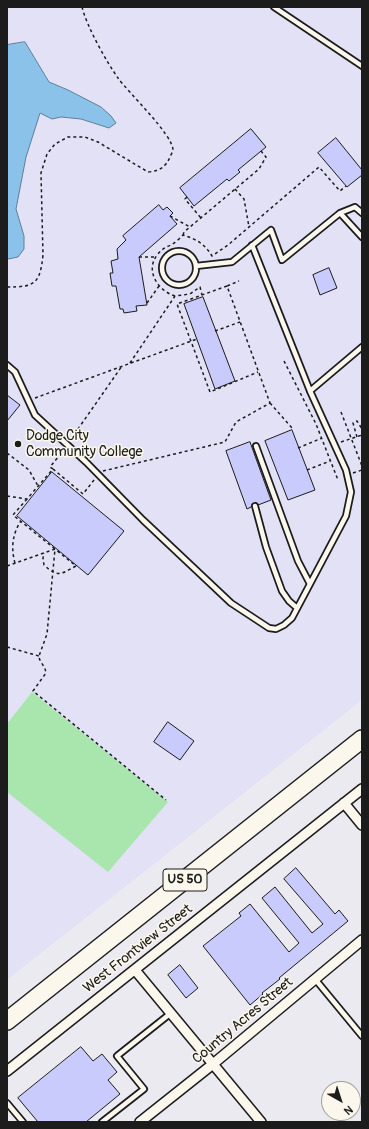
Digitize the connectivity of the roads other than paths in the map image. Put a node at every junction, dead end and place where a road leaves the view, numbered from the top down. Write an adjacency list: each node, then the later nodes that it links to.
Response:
1 (274, 7): 2 (lane)
2 (362, 66)
3 (340, 213): 4 (lane); 5 (lane); 6 (lane)
4 (362, 213)
5 (362, 236)
6 (252, 245): 7 (lane); 10 (lane)
7 (196, 266): 7 (lane)
8 (362, 347): 10 (lane)
9 (7, 365): 14 (lane)
10 (310, 391): 13 (lane)
11 (256, 446): 13 (lane)
12 (255, 506): 14 (lane)
13 (310, 584): 14 (lane)
14 (297, 608)
15 (362, 739): 23 (highway, US 50)
16 (362, 789): 17 (street, West Frontview Street)
17 (344, 803): 18 (street); 20 (street, West Frontview Street)
18 (362, 825)
19 (362, 940): 21 (street, Country Acres Street)
20 (135, 970): 22 (street); 26 (street, West Frontview Street)
21 (315, 979): 24 (lane); 25 (street, Country Acres Street)
22 (171, 1013): 25 (street); 29 (lane)
23 (7, 1021)
24 (362, 1036)
25 (213, 1064): 30 (street, Country Acres Street); 31 (street)
26 (7, 1071)
27 (7, 1103): 28 (lane)
28 (23, 1122)
29 (102, 1122)
30 (140, 1122)
31 (261, 1122)

